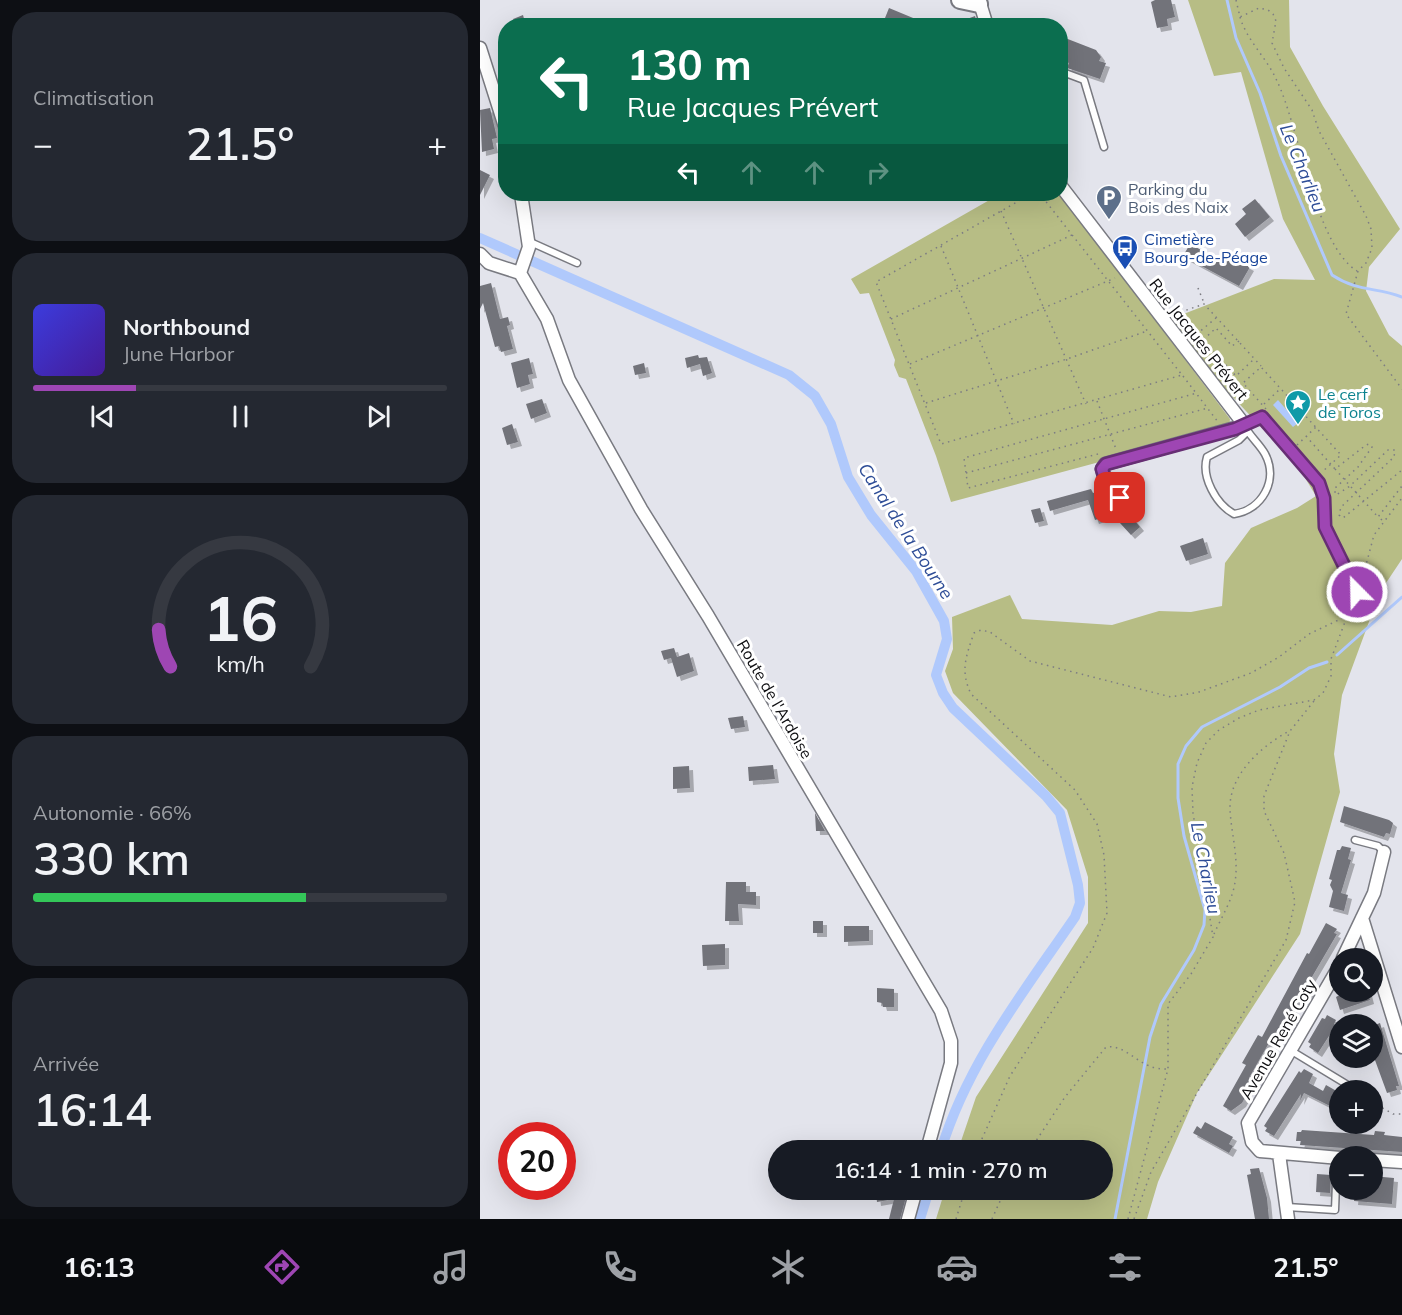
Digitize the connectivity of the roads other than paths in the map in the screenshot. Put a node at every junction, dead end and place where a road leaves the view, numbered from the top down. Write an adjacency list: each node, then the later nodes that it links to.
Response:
1 (960, 0): 2 (street)
2 (979, 2): 3 (street)
3 (984, 18)
4 (480, 48): 6 (street)
5 (1068, 74): 7 (lane)
6 (498, 105)
7 (1104, 147)
8 (1068, 196): 15 (street, Rue Jacques Prévert)
9 (522, 201): 10 (street)
10 (529, 244): 12 (lane); 14 (street)
11 (480, 254): 13 (street)
12 (577, 263)
13 (485, 265): 14 (street)
14 (520, 273): 28 (street, Route de l'Ardoise)
15 (1245, 428): 15 (lane); 16 (street, Rue Jacques Prévert); 17 (lane)
16 (1120, 498)
17 (1357, 592)
18 (1355, 840): 19 (lane)
19 (1384, 852): 20 (street)
20 (1362, 918): 21 (street); 22 (street)
21 (1348, 948)
22 (1370, 948)
23 (1329, 987): 26 (street, Avenue René Coty)
24 (1383, 989): 25 (street)
25 (1402, 1047)
26 (1290, 1050): 27 (lane); 29 (street, Avenue René Coty)
27 (1340, 1080)
28 (930, 1140)
29 (1279, 1154): 30 (street); 35 (street)
30 (1329, 1157)
31 (1383, 1161): 32 (street)
32 (1402, 1162)
33 (913, 1200): 36 (street)
34 (1336, 1200): 35 (lane)
35 (1287, 1213)
36 (908, 1219)

